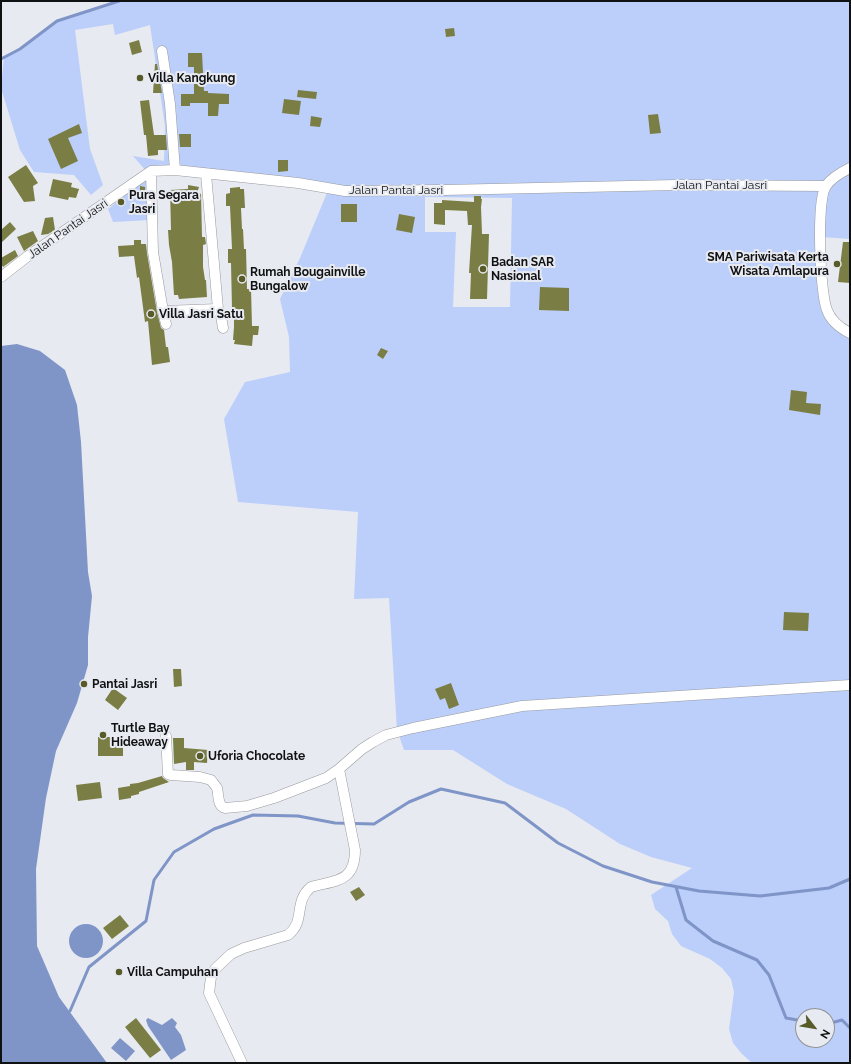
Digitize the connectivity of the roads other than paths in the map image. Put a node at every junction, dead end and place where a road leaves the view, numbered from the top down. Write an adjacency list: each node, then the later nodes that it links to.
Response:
1 (162, 51): 3 (street)
2 (850, 168): 6 (street)
3 (175, 170): 4 (street, Jalan Pantai Jasri); 5 (street, Jalan Pantai Jasri)
4 (151, 171): 7 (street, Jalan Pantai Jasri); 9 (street)
5 (206, 174): 6 (street, Jalan Pantai Jasri); 8 (street)
6 (826, 186): 12 (street)
7 (1, 277)
8 (218, 309): 9 (street); 11 (street)
9 (164, 311): 10 (street)
10 (166, 324)
11 (223, 328)
12 (850, 333)
13 (850, 685): 15 (street)
14 (166, 736): 15 (street)
15 (339, 770): 16 (street)
16 (242, 1063)

